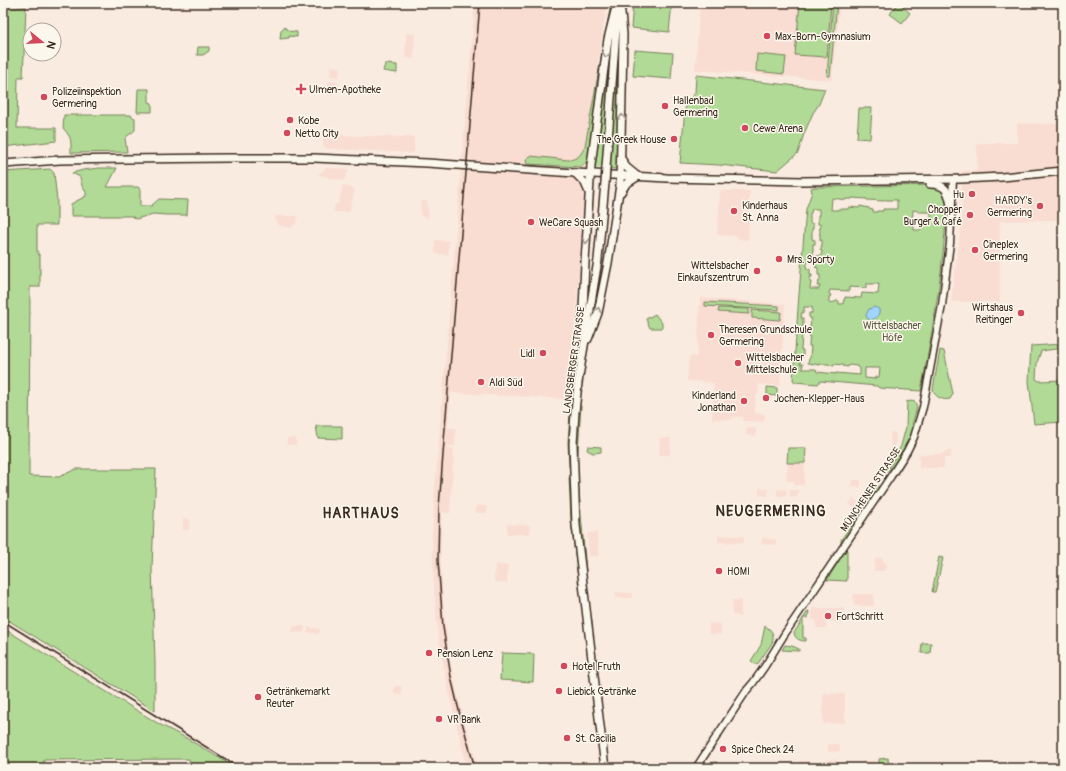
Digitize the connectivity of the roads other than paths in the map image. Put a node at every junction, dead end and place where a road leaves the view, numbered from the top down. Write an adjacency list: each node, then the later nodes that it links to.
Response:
1 (618, 3): 2 (main road, one-way to 2); 3 (main road, one-way to 1); 15 (main road, LANDSBERGER STRASSE, bridge)
2 (592, 152): 6 (main road); 7 (main road)
3 (621, 156): 8 (main road); 9 (main road)
4 (3, 164): 6 (main road)
5 (1063, 171): 10 (main road)
6 (575, 173): 7 (main road); 12 (main road)
7 (590, 174): 8 (main road); 12 (main road)
8 (620, 176): 9 (main road); 13 (main road)
9 (637, 176): 11 (main road); 13 (main road)
10 (953, 179): 11 (main road); 14 (street, MÜNCHENER STRASSE)
11 (881, 180): 14 (main road)
12 (589, 195): 15 (main road, one-way to 15)
13 (618, 200): 15 (main road, one-way to 13)
14 (952, 211): 17 (street, MÜNCHENER STRASSE)
15 (584, 346): 16 (main road, LANDSBERGER STRASSE)
16 (605, 768)
17 (696, 768)

